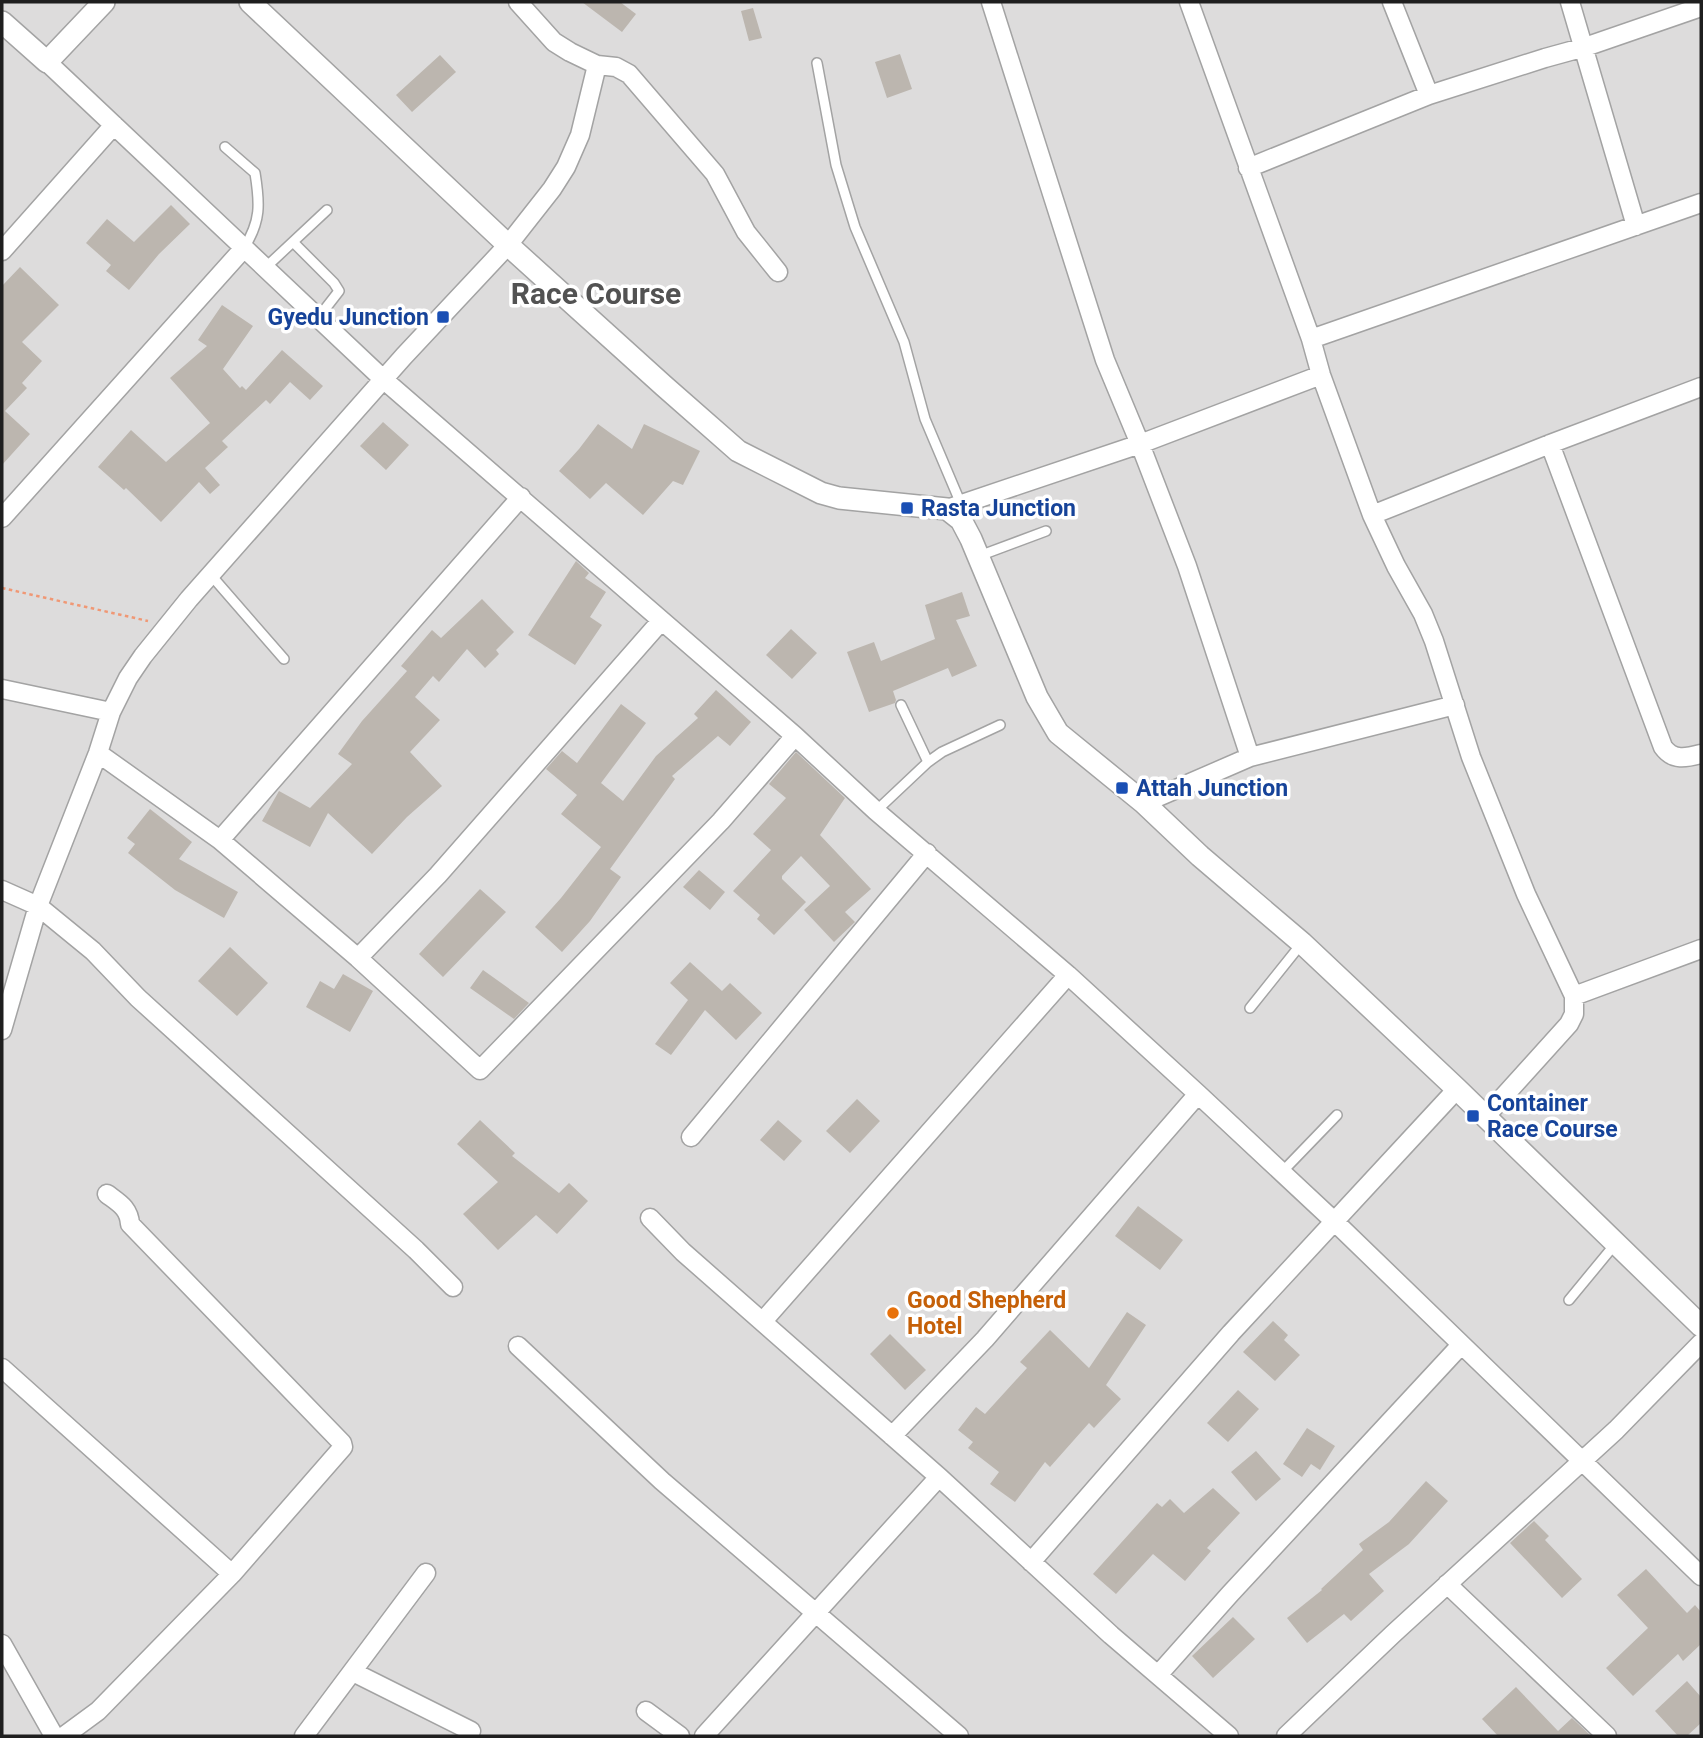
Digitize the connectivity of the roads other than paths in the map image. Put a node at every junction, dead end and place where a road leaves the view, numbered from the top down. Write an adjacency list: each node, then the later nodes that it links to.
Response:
1 (104, 2): 11 (street)
2 (250, 2): 22 (street)
3 (518, 2): 13 (street)
4 (991, 2): 32 (street)
5 (1189, 2): 17 (street)
6 (1392, 2): 14 (street)
7 (1570, 2): 10 (street)
8 (1701, 7): 10 (street)
9 (2, 22): 11 (street)
10 (1585, 47): 14 (street); 20 (street)
11 (47, 62): 15 (street)
12 (817, 63): 35 (lane)
13 (597, 65): 22 (street); 26 (street)
14 (1429, 95): 17 (street)
15 (114, 125): 23 (street); 24 (street)
16 (225, 147): 23 (lane)
17 (1248, 168): 28 (street)
18 (1701, 203): 20 (street)
19 (327, 210): 21 (lane)
20 (1636, 226): 28 (street)
21 (293, 242): 25 (lane); 27 (lane)
22 (508, 245): 30 (street); 35 (street)
23 (244, 248): 25 (street); 37 (street)
24 (2, 251)
25 (265, 268): 27 (street)
26 (778, 272)
27 (318, 318): 30 (street)
28 (1311, 339): 29 (street)
29 (1321, 375): 32 (street); 36 (street)
30 (383, 379): 34 (street); 40 (street)
31 (1701, 387): 33 (street)
32 (1140, 444): 35 (street); 51 (street)
33 (1549, 444): 36 (street); 50 (street)
34 (521, 497): 41 (street); 55 (street)
35 (954, 507): 39 (street)
36 (1372, 515): 45 (street)
37 (2, 517)
38 (1046, 531): 39 (lane)
39 (979, 556): 53 (street)
40 (210, 574): 42 (lane); 46 (street)
41 (661, 621): 48 (street); 61 (street)
42 (284, 659)
43 (2, 689): 46 (street)
44 (901, 705): 52 (lane)
45 (1455, 705): 51 (street); 63 (street)
46 (111, 712): 49 (street)
47 (1000, 725): 52 (lane)
48 (796, 736): 54 (street); 61 (street)
49 (98, 753): 55 (street); 58 (street)
50 (1701, 754)
51 (1250, 757): 53 (street)
52 (928, 762): 54 (lane)
53 (1144, 803): 59 (street)
54 (876, 811): 56 (street)
55 (220, 840): 61 (street)
56 (927, 853): 62 (street); 70 (street)
57 (2, 890): 58 (street)
58 (38, 906): 65 (street); 76 (street)
59 (1302, 943): 64 (lane); 66 (street)
60 (1701, 949): 63 (street)
61 (358, 958)
62 (1068, 975): 67 (street); 78 (street)
63 (1574, 996): 69 (street)
64 (1251, 1008)
65 (2, 1030)
66 (1457, 1090): 69 (street); 74 (street)
67 (1198, 1094): 71 (street); 84 (street)
68 (1338, 1115): 71 (lane)
69 (1485, 1117): 75 (street)
70 (691, 1137)
71 (1282, 1172): 74 (street)
72 (107, 1194): 89 (street)
73 (650, 1218): 78 (street)
74 (1335, 1222): 81 (street); 87 (street)
75 (1615, 1243): 77 (lane); 79 (street)
76 (453, 1287)
77 (1569, 1300)
78 (764, 1321): 84 (street)
79 (1701, 1326)
80 (1701, 1343): 85 (street)
81 (1461, 1345): 85 (street); 95 (street)
82 (518, 1346): 92 (street)
83 (2, 1368): 89 (street)
84 (892, 1436): 86 (street)
85 (1581, 1462): 90 (street); 91 (street)
86 (939, 1477): 87 (street); 92 (street)
87 (1031, 1562): 95 (street)
88 (425, 1573): 94 (street)
89 (232, 1574): 99 (street)
90 (1701, 1576)
91 (1447, 1584): 105 (street); 106 (street)
92 (814, 1613): 102 (street); 103 (street)
93 (2, 1644): 98 (street)
94 (354, 1672): 97 (street); 100 (street)
95 (1158, 1675): 104 (street)
96 (646, 1711): 101 (street)
97 (471, 1731)
98 (54, 1736)
99 (65, 1736)
100 (304, 1736)
101 (680, 1736)
102 (704, 1736)
103 (959, 1736)
104 (1229, 1736)
105 (1286, 1736)
106 (1607, 1736)

